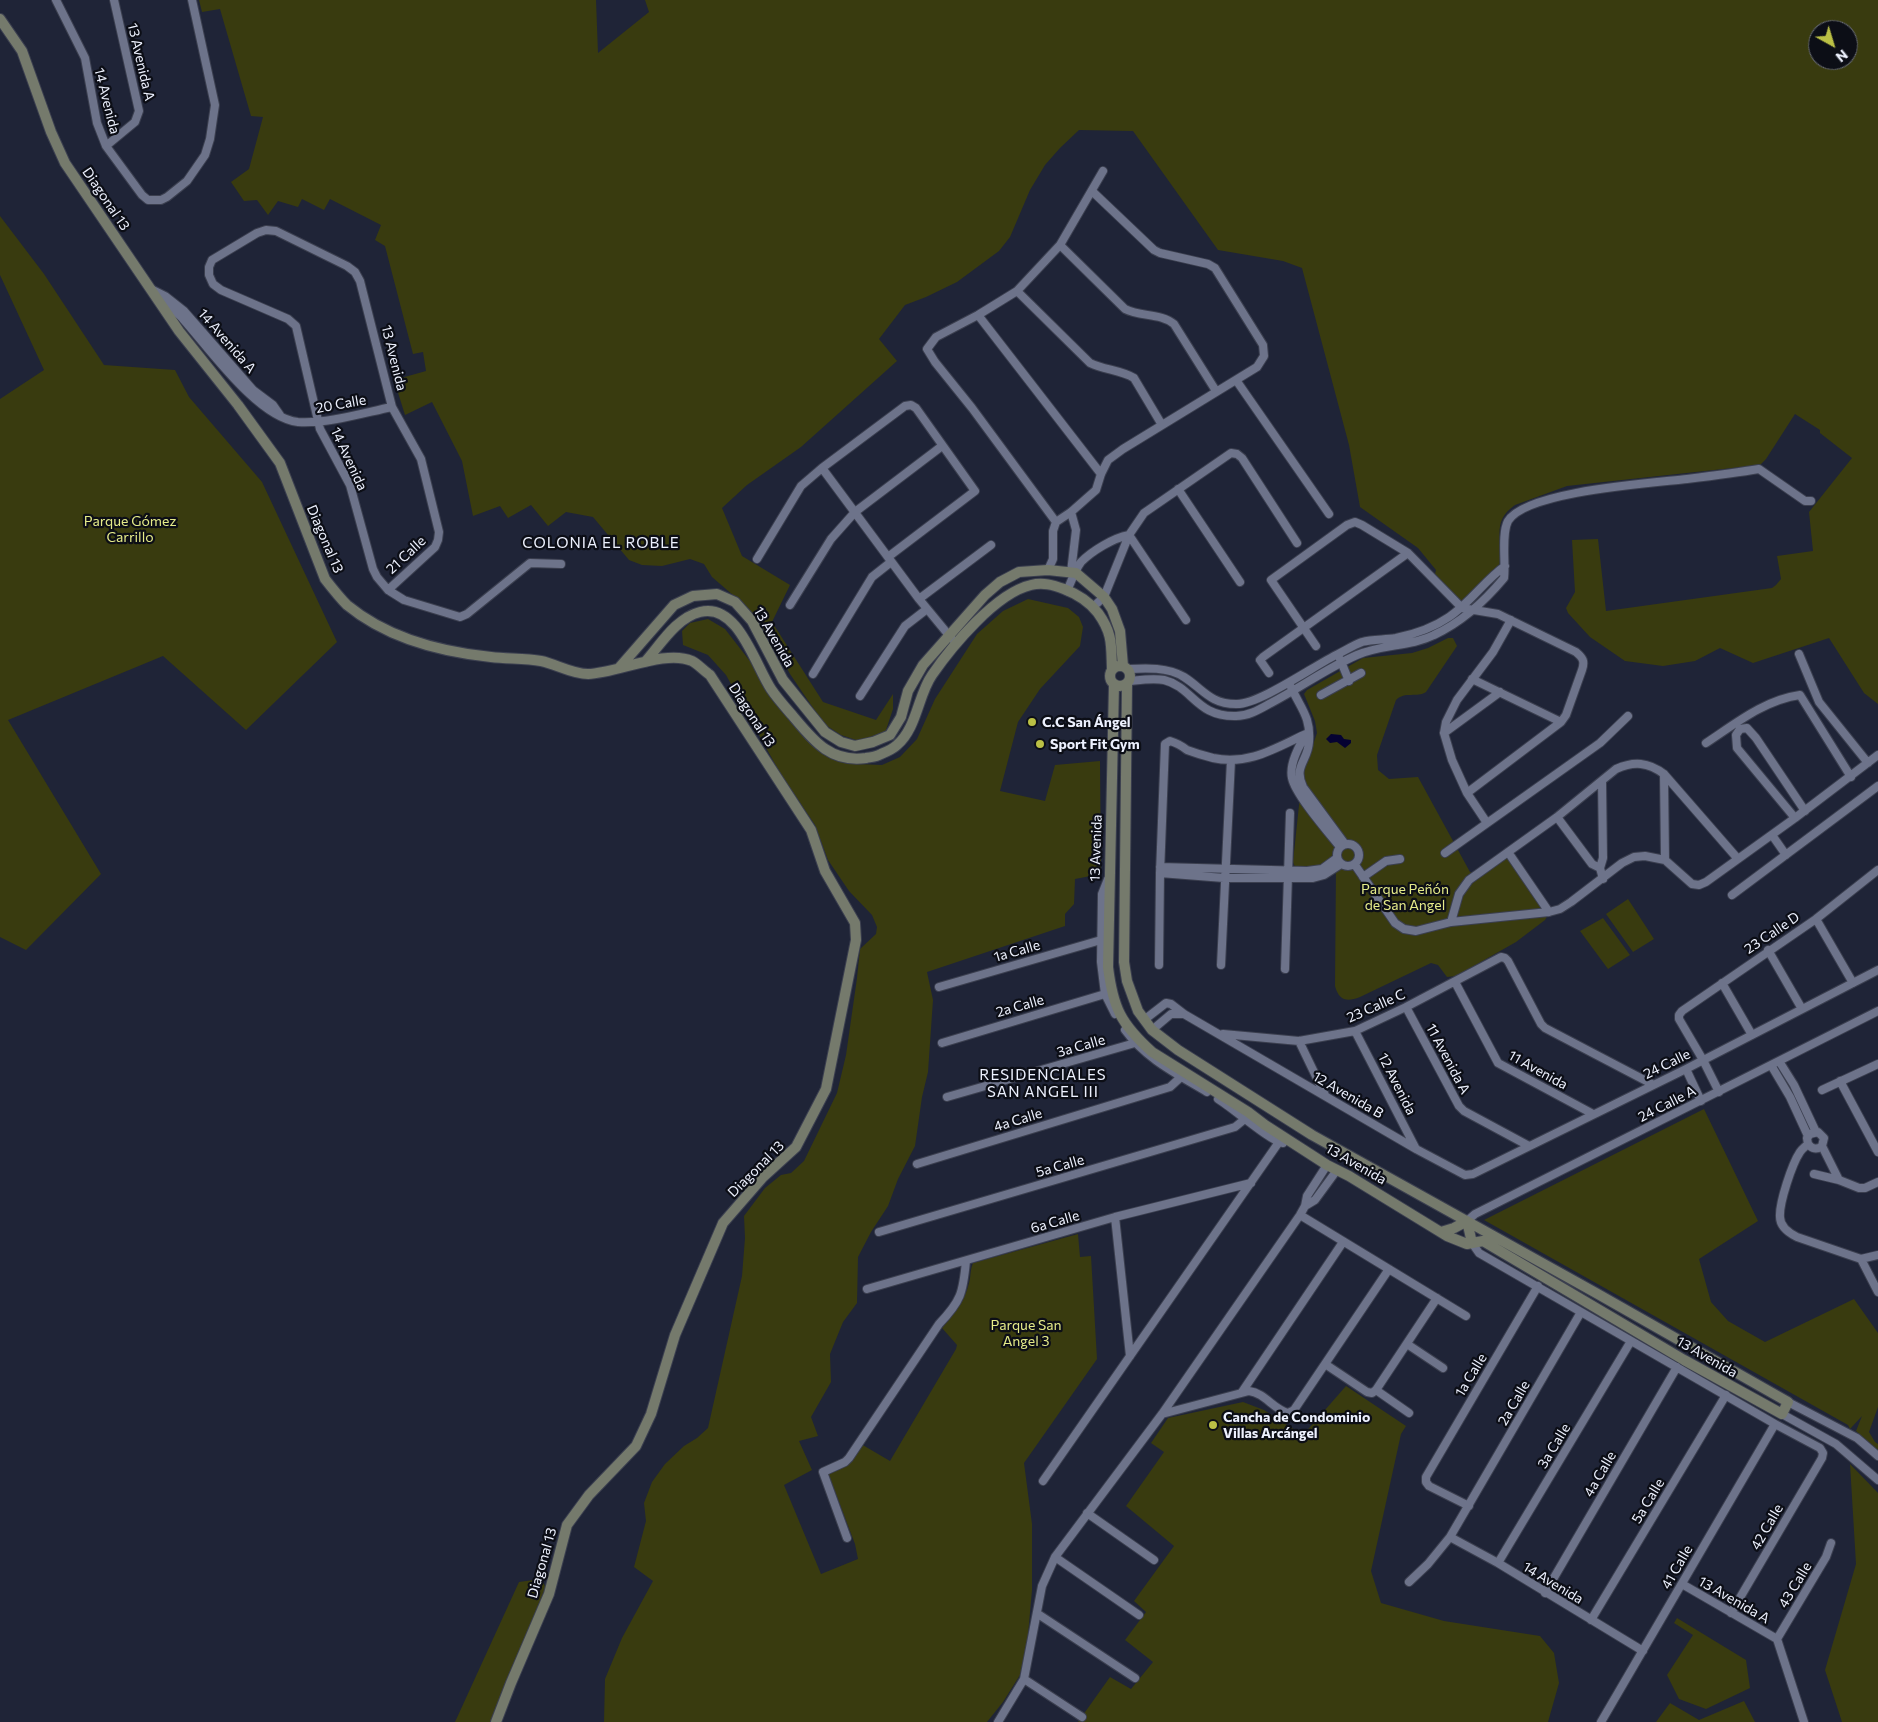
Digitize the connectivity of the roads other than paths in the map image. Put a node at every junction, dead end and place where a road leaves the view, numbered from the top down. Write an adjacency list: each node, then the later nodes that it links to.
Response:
1 (56, 0): 5 (street, 14 Avenida)
2 (114, 0): 5 (street, 13 Avenida A)
3 (192, 0): 5 (street, 14 Avenida)
4 (0, 19): 11 (street, Diagonal 13)
5 (106, 146)
6 (1103, 172): 7 (street)
7 (1093, 192): 8 (street); 13 (street)
8 (1060, 245): 10 (street); 14 (street)
9 (210, 280): 15 (street, 13 Avenida); 17 (street, 14 Avenida)
10 (1017, 291): 12 (street); 18 (street)
11 (154, 293): 16 (street, 14 Avenida A); 62 (street, Diagonal 13)
12 (978, 315): 21 (street); 27 (street)
13 (1236, 380): 14 (street); 26 (street)
14 (1216, 391): 18 (street)
15 (392, 407): 17 (street, 20 Calle); 29 (street, 13 Avenida)
16 (294, 421): 17 (street, 20 Calle)
17 (318, 422): 40 (street, 14 Avenida)
18 (1162, 425): 21 (street)
19 (942, 446): 20 (street); 24 (street); 34 (street)
20 (822, 468): 24 (street); 33 (street)
21 (1101, 474): 25 (street)
22 (1178, 489): 28 (street); 30 (street); 39 (street)
23 (1811, 501): 36 (street)
24 (855, 512): 34 (street); 44 (street)
25 (1071, 512): 27 (street); 38 (street)
26 (1329, 514)
27 (1056, 522): 37 (street)
28 (1129, 535): 38 (street); 42 (street); 50 (street)
29 (439, 538): 40 (street, 21 Calle)
30 (1297, 543)
31 (990, 545): 43 (street)
32 (1408, 553): 46 (street); 53 (street); 53 (street)
33 (757, 559)
34 (890, 559): 43 (street); 66 (street)
35 (561, 564): 40 (street, 14 Avenida)
36 (1506, 566): 46 (street); 48 (street)
37 (1048, 570): 38 (street, 13 Avenida); 49 (street, 13 Avenida)
38 (1073, 572): 41 (street); 42 (street)
39 (1240, 582)
40 (388, 590)
41 (1067, 590): 45 (street, 13 Avenida); 52 (street, 13 Avenida)
42 (1104, 596): 45 (street); 61 (street)
43 (919, 599): 47 (street)
44 (790, 605)
45 (1093, 606): 63 (street, 13 Avenida)
46 (1462, 608): 48 (street); 57 (street)
47 (927, 609): 54 (street); 74 (street)
48 (1474, 611): 51 (street); 60 (street)
49 (965, 617): 52 (street); 54 (street, 13 Avenida)
50 (1186, 620)
51 (1511, 620): 67 (street); 77 (street)
52 (975, 625): 55 (street, 13 Avenida)
53 (1303, 628): 56 (street); 64 (street)
54 (948, 636): 55 (street); 62 (street, 13 Avenida)
55 (958, 644): 59 (street, 13 Avenida)
56 (1316, 646)
57 (1337, 654): 60 (street); 70 (street)
58 (1799, 654): 83 (street)
59 (645, 662): 62 (street, Diagonal 13); 226 (street, Diagonal 13)
60 (1341, 663): 68 (street); 72 (street)
61 (1126, 667): 63 (street); 69 (street); 70 (street)
62 (619, 668)
63 (1112, 670): 71 (street)
64 (1269, 673)
65 (1361, 673): 68 (street)
66 (813, 674)
67 (1472, 679): 73 (street); 78 (street)
68 (1349, 680): 75 (street)
69 (1128, 682): 71 (street); 72 (street); 131 (street, 13 Avenida)
70 (1288, 682): 72 (street)
71 (1114, 684): 110 (street, 13 Avenida)
72 (1293, 692): 79 (street)
73 (1500, 692): 77 (street); 78 (street)
74 (860, 696)
75 (1321, 696)
76 (1628, 716): 93 (street)
77 (1561, 722): 88 (street)
78 (1444, 733): 88 (street)
79 (1308, 734): 82 (street); 95 (street)
80 (1706, 743): 85 (street)
81 (1878, 755): 83 (street)
82 (1231, 760): 105 (street); 106 (street)
83 (1868, 763): 85 (street)
84 (1664, 774): 86 (street); 100 (street); 101 (street)
85 (1852, 777): 89 (street)
86 (1602, 781): 91 (street); 104 (street)
87 (1878, 786): 98 (street)
88 (1466, 793): 93 (street)
89 (1805, 811): 92 (street); 92 (street)
90 (1290, 814): 107 (street)
91 (1556, 817): 96 (street); 104 (street)
92 (1795, 818): 94 (street)
93 (1486, 822): 97 (street)
94 (1772, 835): 98 (street); 101 (street)
95 (1342, 846): 102 (street); 103 (street)
96 (1508, 852): 113 (street); 115 (street)
97 (1445, 853)
98 (1786, 855): 112 (street)
99 (1400, 859): 109 (street)
100 (1665, 860): 101 (street); 111 (street)
101 (1738, 860)
102 (1339, 861): 103 (street); 107 (street)
103 (1355, 864): 109 (street)
104 (1600, 868): 111 (street)
105 (1160, 870): 106 (street); 118 (street)
106 (1225, 874): 107 (street); 119 (street)
107 (1287, 874): 120 (street)
108 (1877, 874): 114 (street, 23 Calle D)
109 (1363, 877): 115 (street)
110 (1108, 879): 116 (street); 154 (street, 13 Avenida)
111 (1603, 879): 113 (street)
112 (1732, 895)
113 (1549, 912): 115 (street)
114 (1816, 919): 117 (street, 23 Calle D); 124 (street)
115 (1451, 922)
116 (1101, 940): 125 (street, 1a Calle); 126 (street)
117 (1768, 950): 123 (street, 23 Calle D); 128 (street)
118 (1159, 965)
119 (1221, 965)
120 (1285, 969)
121 (1878, 970): 124 (street, 24 Calle)
122 (1455, 982): 127 (street, 23 Calle C); 146 (street, 23 Calle C); 153 (street, 11 Avenida)
123 (1722, 983): 135 (street); 139 (street, 23 Calle D)
124 (1853, 983): 128 (street, 24 Calle)
125 (939, 987)
126 (1105, 994): 137 (street, 2a Calle); 138 (street)
127 (1406, 1007): 133 (street, 23 Calle C); 159 (street, 11 Avenida A)
128 (1802, 1009): 135 (street, 24 Calle)
129 (1878, 1011): 140 (street, 24 Calle A)
130 (1184, 1014): 131 (street, 12 Avenida B); 132 (street); 134 (street, 12 Avenida B)
131 (1144, 1020): 132 (street, 13 Avenida)
132 (1152, 1030): 151 (street, 13 Avenida)
133 (1355, 1030): 136 (street, 23 Calle C); 161 (street, 12 Avenida)
134 (1220, 1034): 136 (street, 23 Calle C); 149 (street, 12 Avenida B)
135 (1752, 1035): 139 (street, 24 Calle)
136 (1299, 1041): 149 (street)
137 (942, 1043)
138 (1135, 1043): 144 (street); 150 (street, 3a Calle)
139 (1703, 1060): 143 (street, 24 Calle); 148 (street)
140 (1779, 1061): 142 (street, 24 Calle A); 156 (street)
141 (1878, 1064): 145 (street)
142 (1771, 1065): 148 (street, 24 Calle A); 156 (street)
143 (1686, 1069): 146 (street, 24 Calle); 152 (street)
144 (1181, 1077): 154 (street); 164 (street, 4a Calle)
145 (1840, 1081): 147 (street); 162 (street)
146 (1652, 1084): 153 (street, 24 Calle)
147 (1822, 1090)
148 (1719, 1092): 152 (street, 24 Calle A)
149 (1325, 1095): 161 (street, 12 Avenida B)
150 (947, 1097)
151 (1257, 1100): 154 (street); 155 (street, 13 Avenida)
152 (1701, 1101): 174 (street, 24 Calle A)
153 (1593, 1114): 159 (street, 24 Calle)
154 (1247, 1115): 157 (street); 158 (street, 13 Avenida); 175 (street, 5a Calle)
155 (1312, 1135): 158 (street); 163 (street, 13 Avenida)
156 (1811, 1137): 160 (street); 160 (street); 180 (street)
157 (1280, 1142): 158 (street); 171 (street)
158 (1299, 1146): 165 (street, 13 Avenida)
159 (1529, 1146): 167 (street, 24 Calle)
160 (1822, 1146): 169 (street)
161 (1416, 1148): 167 (street, 12 Avenida B)
162 (1878, 1152)
163 (1358, 1161): 168 (street); 174 (street, 13 Avenida)
164 (917, 1164)
165 (1332, 1167): 168 (street, 13 Avenida); 172 (street)
166 (1814, 1174): 169 (street)
167 (1465, 1175)
168 (1349, 1176): 176 (street, 13 Avenida)
169 (1839, 1180): 170 (street)
170 (1878, 1182)
171 (1251, 1183): 173 (street, 6a Calle); 191 (street)
172 (1300, 1215): 177 (street); 200 (street)
173 (1115, 1217): 181 (street, 6a Calle); 191 (street)
174 (1468, 1220): 176 (street); 178 (street); 198 (street, 13 Avenida)
175 (879, 1232)
176 (1441, 1232): 178 (street, 13 Avenida)
177 (1344, 1242): 182 (street); 196 (street)
178 (1472, 1243): 183 (street); 201 (street, 13 Avenida)
179 (1878, 1255): 180 (street)
180 (1861, 1259): 185 (street)
181 (966, 1261): 184 (street, 6a Calle); 209 (street)
182 (1389, 1269): 186 (street); 192 (street)
183 (1538, 1286): 187 (street); 206 (street, 1a Calle)
184 (867, 1289)
185 (1878, 1292)
186 (1437, 1298): 188 (street); 190 (street)
187 (1581, 1312): 189 (street); 206 (street, 2a Calle)
188 (1466, 1316)
189 (1631, 1341): 193 (street); 213 (street, 3a Calle)
190 (1407, 1344): 194 (street); 195 (street)
191 (1130, 1356): 205 (street)
192 (1326, 1364): 195 (street); 196 (street)
193 (1677, 1367): 197 (street); 216 (street, 4a Calle)
194 (1443, 1368)
195 (1376, 1390): 199 (street)
196 (1242, 1392): 200 (street)
197 (1726, 1395): 202 (street); 220 (street, 5a Calle)
198 (1788, 1402): 201 (street); 203 (street, 13 Avenida)
199 (1409, 1413)
200 (1162, 1414): 207 (street)
201 (1782, 1414): 204 (street, 13 Avenida)
202 (1775, 1424): 215 (street, 41 Calle); 217 (street, 42 Calle)
203 (1878, 1456)
204 (1878, 1480)
205 (1042, 1482)
206 (1469, 1506): 208 (street, 2a Calle)
207 (1087, 1513): 211 (street); 212 (street)
208 (1450, 1537): 213 (street, 14 Avenida); 214 (street, 2a Calle)
209 (847, 1538)
210 (1831, 1543): 221 (street, 43 Calle)
211 (1055, 1557): 218 (street); 219 (street)
212 (1154, 1560)
213 (1498, 1563): 216 (street, 14 Avenida)
214 (1410, 1582)
215 (1682, 1584): 217 (street, 13 Avenida A); 222 (street, 41 Calle)
216 (1545, 1593): 220 (street, 14 Avenida)
217 (1731, 1613): 221 (street, 13 Avenida A)
218 (1038, 1614): 223 (street); 224 (street)
219 (1139, 1615)
220 (1591, 1620): 222 (street, 14 Avenida)
221 (1777, 1639): 229 (street, 13 Avenida A)
222 (1643, 1651): 228 (street, 41 Calle)
223 (1135, 1678)
224 (1024, 1680): 225 (street); 227 (street)
225 (1082, 1717)
226 (496, 1722)
227 (998, 1722)
228 (1601, 1722)
229 (1804, 1722)

